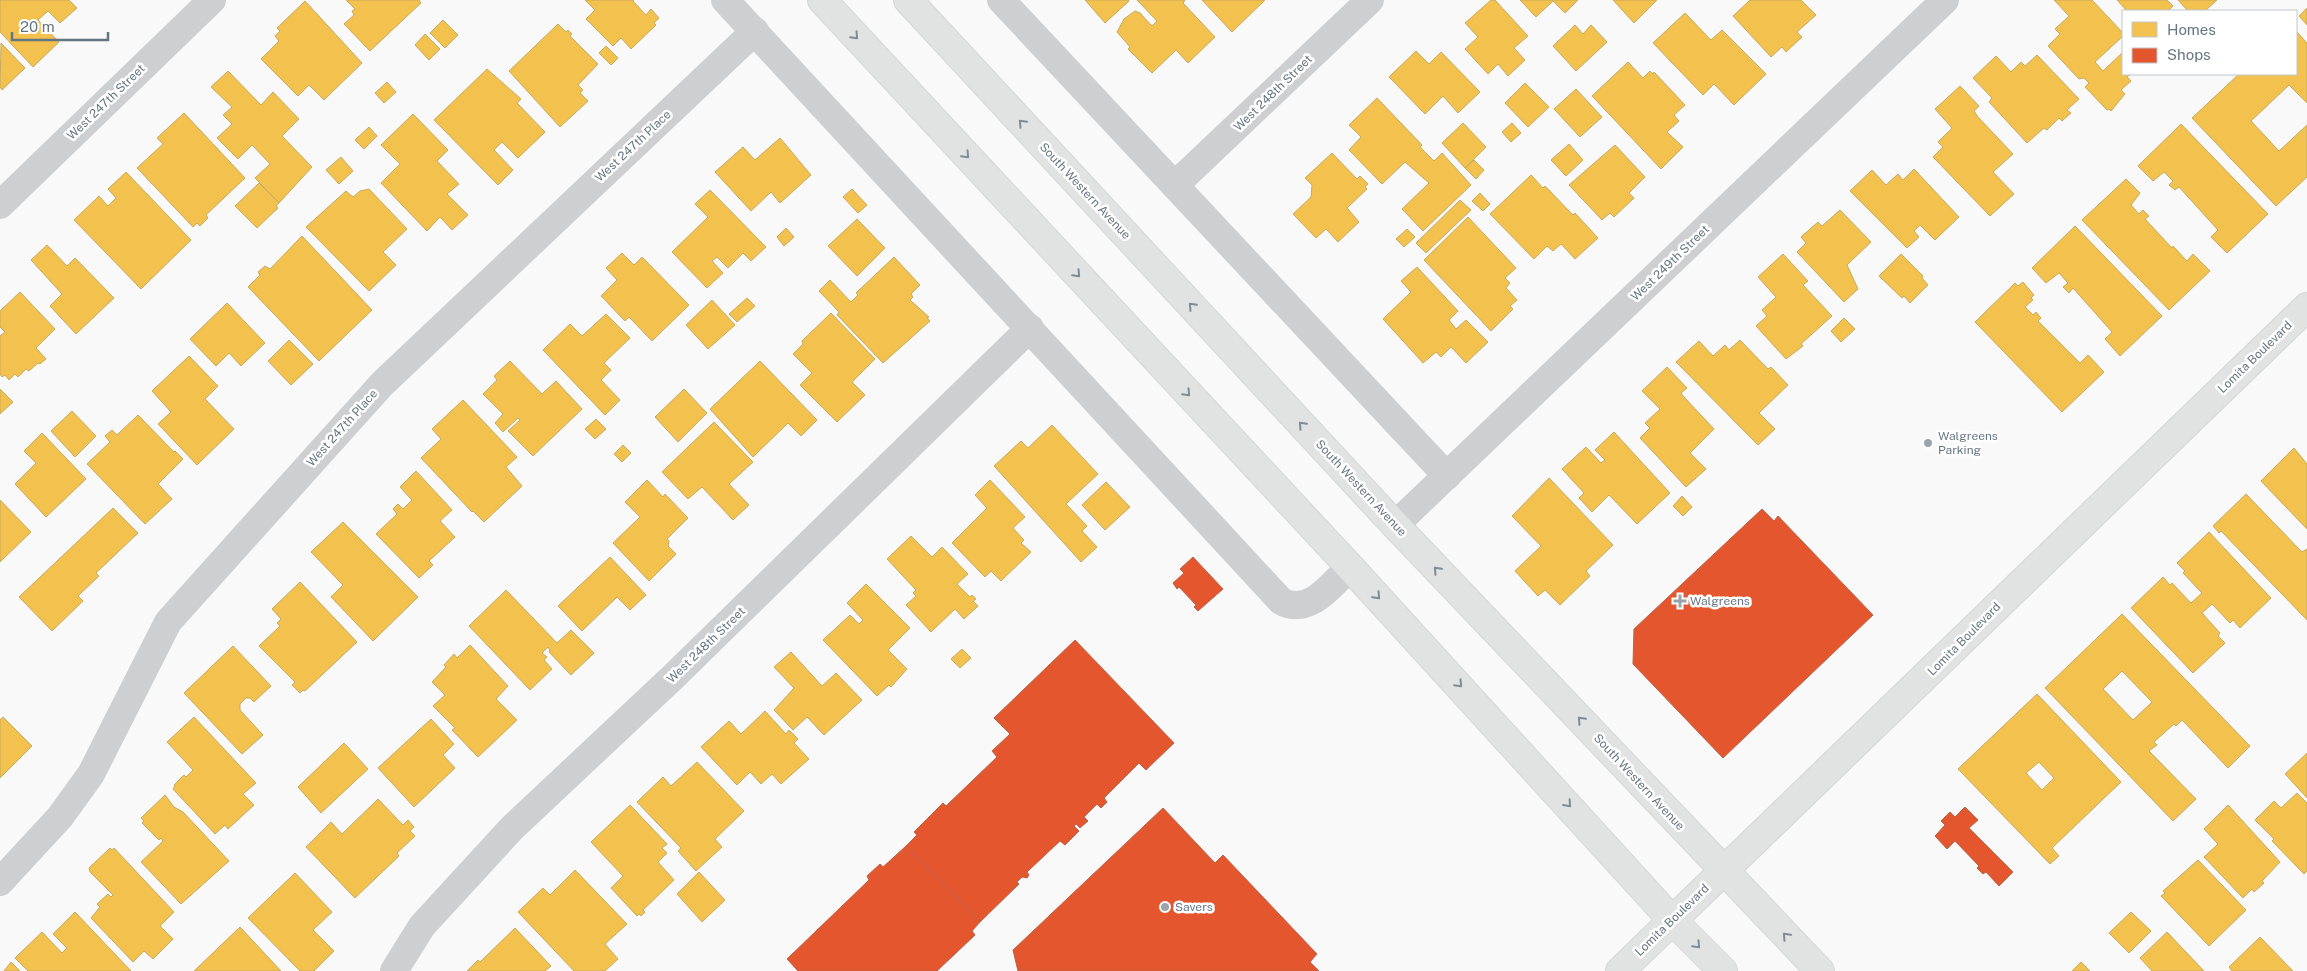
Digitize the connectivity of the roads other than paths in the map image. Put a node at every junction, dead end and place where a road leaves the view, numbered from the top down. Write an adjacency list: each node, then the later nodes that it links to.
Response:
1 (212, 0): 10 (street, West 247th Street)
2 (726, 0): 8 (street)
3 (822, 0): 15 (main road, one-way to 15)
4 (908, 0): 14 (main road, South Western Avenue, one-way to 4)
5 (1000, 0): 9 (street)
6 (1370, 0): 9 (street, West 248th Street)
7 (1945, 0): 13 (street, West 249th Street)
8 (755, 31): 12 (street); 17 (street, West 247th Place)
9 (1175, 185): 13 (street)
10 (0, 205)
11 (2307, 307): 16 (main road, Lomita Boulevard)
12 (1030, 328): 15 (street); 19 (street, West 248th Street)
13 (1447, 476): 14 (street, West 249th Street)
14 (1395, 525): 16 (main road, South Western Avenue, one-way to 14)
15 (1350, 567): 18 (main road, one-way to 18)
16 (1723, 870): 18 (main road, Lomita Boulevard); 22 (main road, South Western Avenue, one-way to 16)
17 (0, 882)
18 (1672, 920): 20 (main road, Lomita Boulevard); 21 (main road, one-way to 21)
19 (394, 971)
20 (1620, 971)
21 (1723, 971)
22 (1820, 971)

